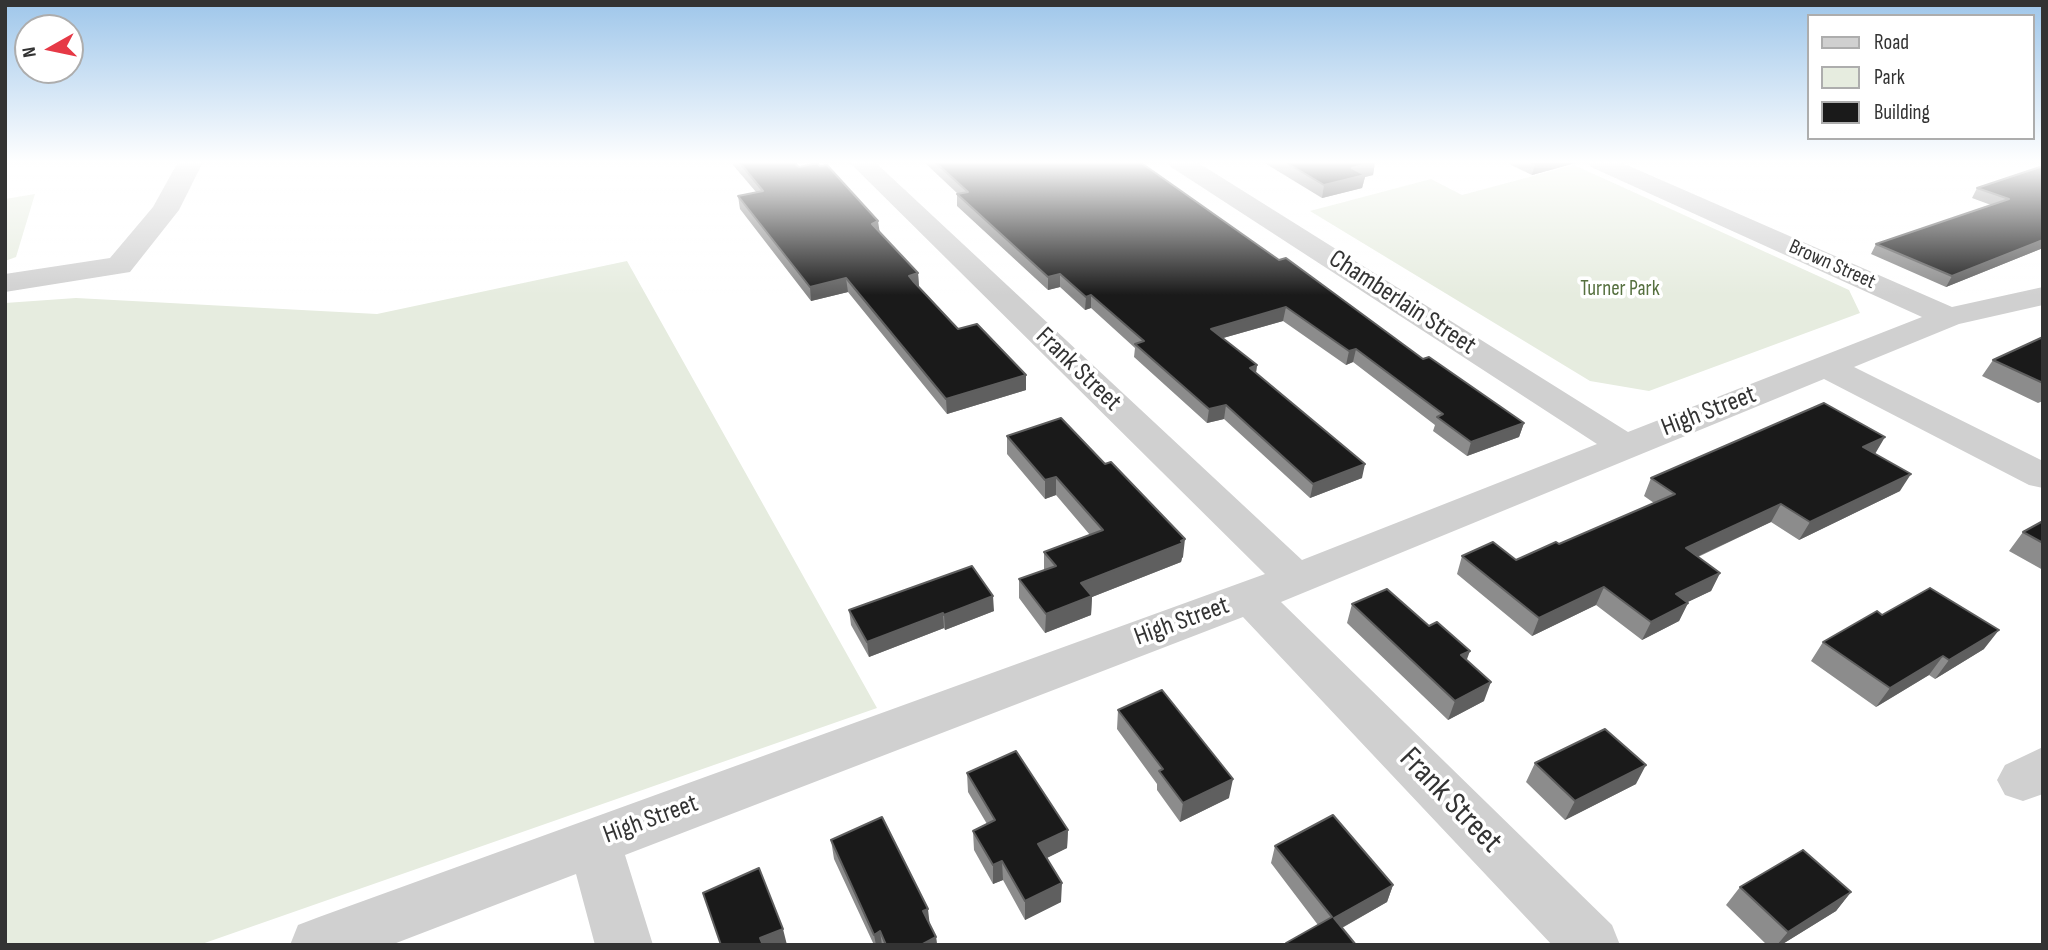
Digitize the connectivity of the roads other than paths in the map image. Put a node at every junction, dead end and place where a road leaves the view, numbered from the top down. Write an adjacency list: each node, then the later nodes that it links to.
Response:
1 (167, 206): 5 (street)
2 (907, 206): 11 (street, Frank Street)
3 (1250, 206): 9 (street, Chamberlain Street)
4 (1700, 206): 7 (street, Brown Street)
5 (5, 283)
6 (2043, 296): 7 (street, High Street)
7 (1949, 317): 8 (street, High Street)
8 (1826, 367): 9 (street, High Street); 10 (street)
9 (1624, 445): 11 (street, High Street)
10 (2043, 476)
11 (1296, 579): 12 (street, High Street)
12 (1250, 597): 13 (street, High Street); 16 (street, Frank Street)
13 (594, 841): 14 (street, High Street); 15 (street)
14 (319, 945)
15 (624, 945)
16 (1591, 945)

